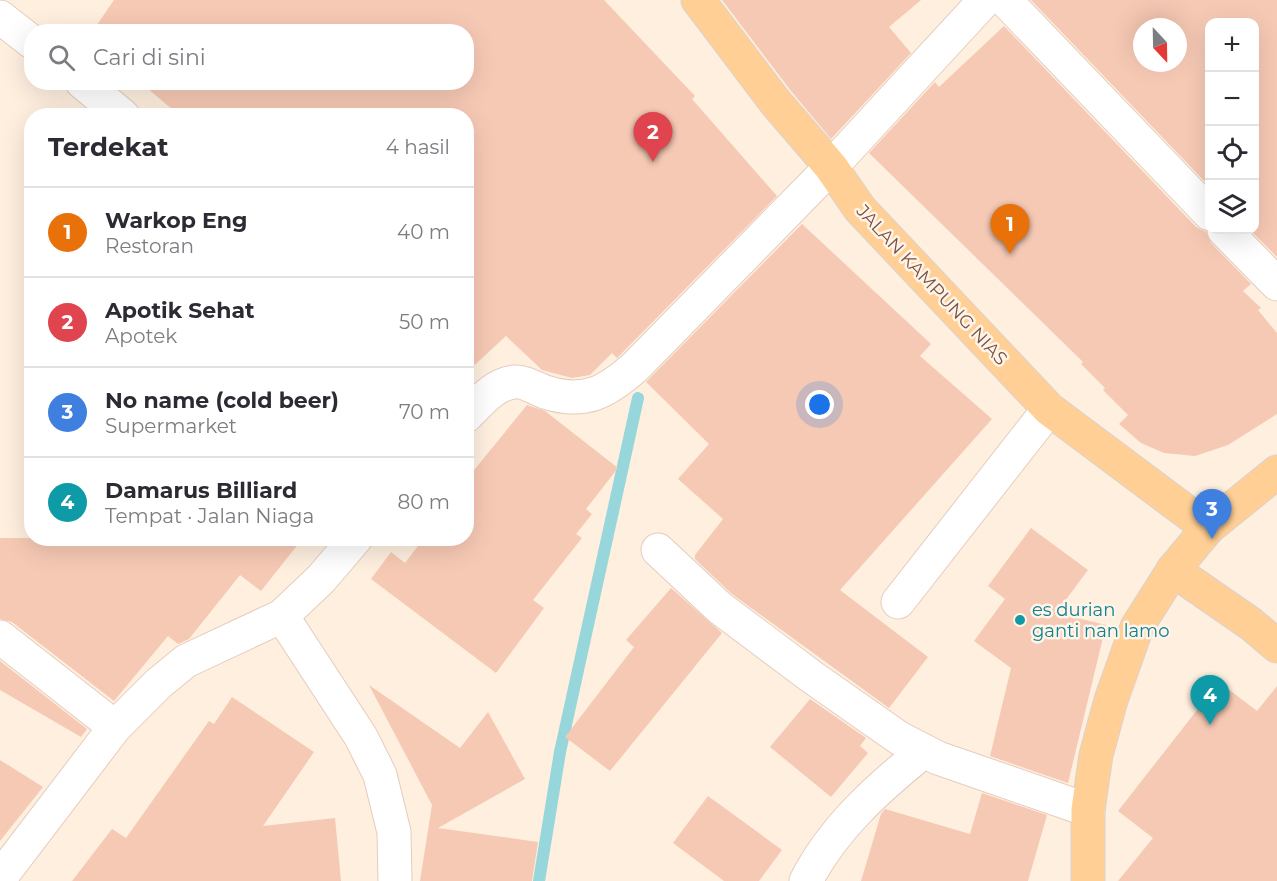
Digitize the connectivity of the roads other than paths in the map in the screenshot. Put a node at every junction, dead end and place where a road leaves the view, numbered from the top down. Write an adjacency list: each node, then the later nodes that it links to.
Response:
1 (698, 0): 8 (main road, JALAN KAMPUNG NIAS)
2 (985, 0): 8 (street)
3 (1005, 0): 9 (street)
4 (0, 17): 5 (street)
5 (24, 36)
6 (92, 90): 7 (street)
7 (113, 108)
8 (831, 167): 12 (street); 13 (main road, JALAN KAMPUNG NIAS)
9 (1205, 210)
10 (1228, 234): 11 (street)
11 (1277, 284)
12 (474, 409)
13 (1048, 409): 15 (main road, JALAN KAMPUNG NIAS); 19 (street)
14 (1277, 472): 15 (main road)
15 (1208, 528): 18 (main road)
16 (349, 546): 20 (street)
17 (658, 550): 24 (street)
18 (1173, 570): 22 (main road); 25 (main road)
19 (898, 602)
20 (282, 616): 23 (street); 27 (street)
21 (0, 637): 23 (street)
22 (1277, 646)
23 (115, 728): 26 (street)
24 (924, 751): 25 (street); 28 (street)
25 (1088, 810): 29 (main road)
26 (0, 878)
27 (395, 881)
28 (806, 881)
29 (1088, 881)

